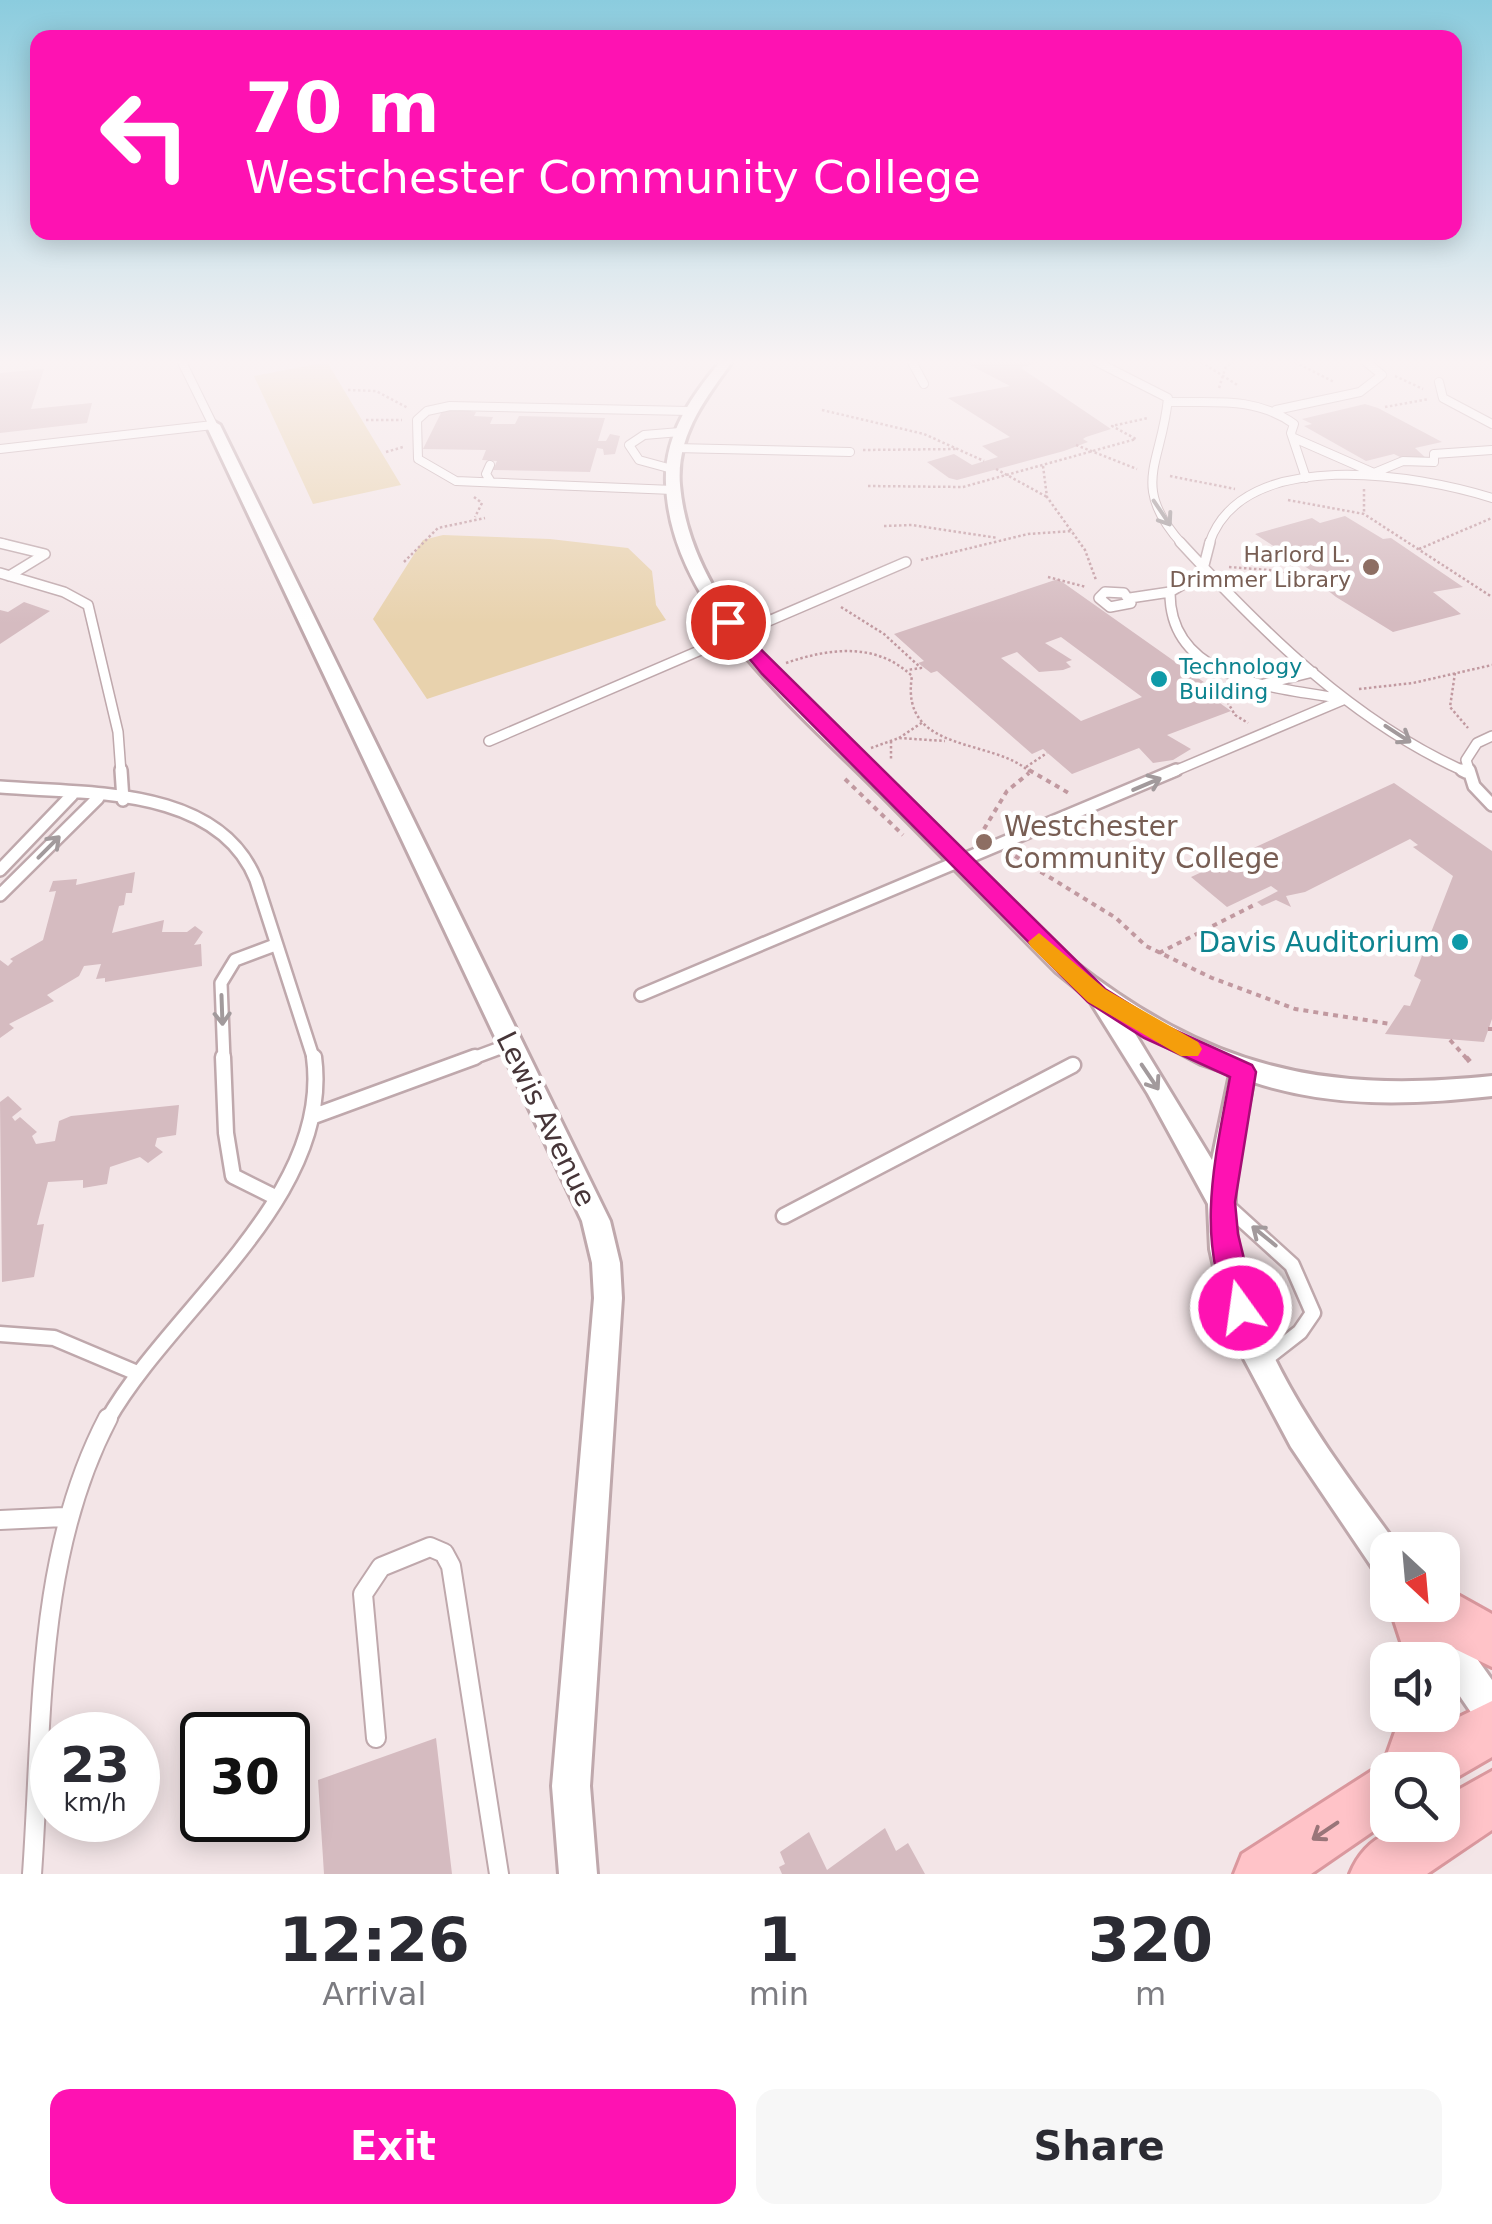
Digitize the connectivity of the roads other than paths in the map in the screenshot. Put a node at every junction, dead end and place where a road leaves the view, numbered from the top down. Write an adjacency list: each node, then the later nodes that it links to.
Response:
1 (225, 449): 43 (street, Lewis Avenue)
2 (418, 449): 15 (lane)
3 (632, 449): 12 (lane)
4 (676, 449): 12 (street)
5 (813, 449): 9 (lane)
6 (1157, 449): 20 (lane, one-way to 20)
7 (1297, 449): 14 (lane)
8 (1320, 449): 13 (lane)
9 (850, 452)
10 (1492, 454): 13 (lane)
11 (490, 465): 15 (lane)
12 (672, 469): 16 (street)
13 (1374, 473): 14 (lane); 17 (lane)
14 (1306, 478): 20 (lane)
15 (490, 482): 16 (lane)
16 (673, 490): 24 (street)
17 (1492, 498)
18 (0, 543): 21 (lane)
19 (906, 562): 24 (lane)
20 (1207, 569): 22 (lane); 25 (lane)
21 (5, 574): 34 (lane)
22 (1170, 592): 23 (lane); 26 (lane)
23 (1130, 598): 23 (lane)
24 (738, 636): 29 (lane); 36 (street)
25 (1314, 672): 26 (lane); 27 (lane)
26 (1262, 684): 27 (lane)
27 (1340, 695): 30 (lane, one-way to 30); 36 (lane, one-way to 27)
28 (1492, 736): 30 (lane)
29 (488, 742)
30 (1466, 772): 35 (lane)
31 (0, 787): 32 (lane)
32 (72, 795): 33 (lane); 37 (lane)
33 (98, 798): 34 (lane); 38 (lane, one-way to 33)
34 (124, 800): 40 (lane)
35 (1492, 805)
36 (960, 862): 41 (lane); 42 (street)
37 (1, 868): 38 (lane)
38 (25, 871): 39 (lane)
39 (0, 894)
40 (276, 945): 47 (lane); 48 (lane, one-way to 48)
41 (641, 995)
42 (1097, 996): 45 (street); 49 (street, one-way to 49)
43 (511, 1044): 47 (lane); 68 (street, Lewis Avenue)
44 (1073, 1065): 50 (lane)
45 (1243, 1072): 46 (street); 49 (street)
46 (1487, 1080)
47 (314, 1116): 48 (lane)
48 (276, 1198): 53 (lane)
49 (1221, 1202): 52 (street); 52 (lane, one-way to 49)
50 (784, 1216)
51 (0, 1334): 53 (lane)
52 (1260, 1362): 56 (street)
53 (137, 1373): 54 (lane)
54 (64, 1517): 55 (lane); 66 (lane)
55 (0, 1520)
56 (1370, 1535)
57 (1428, 1622): 60 (street)
58 (1457, 1622): 59 (main road)
59 (1492, 1642)
60 (1492, 1711)
61 (1492, 1727): 63 (main road)
62 (376, 1738): 67 (lane)
63 (1449, 1752)
64 (1492, 1798): 70 (main road)
65 (1370, 1800): 69 (main road, one-way to 69)
66 (32, 1874)
67 (499, 1874)
68 (578, 1874)
69 (1262, 1874)
70 (1378, 1874)

